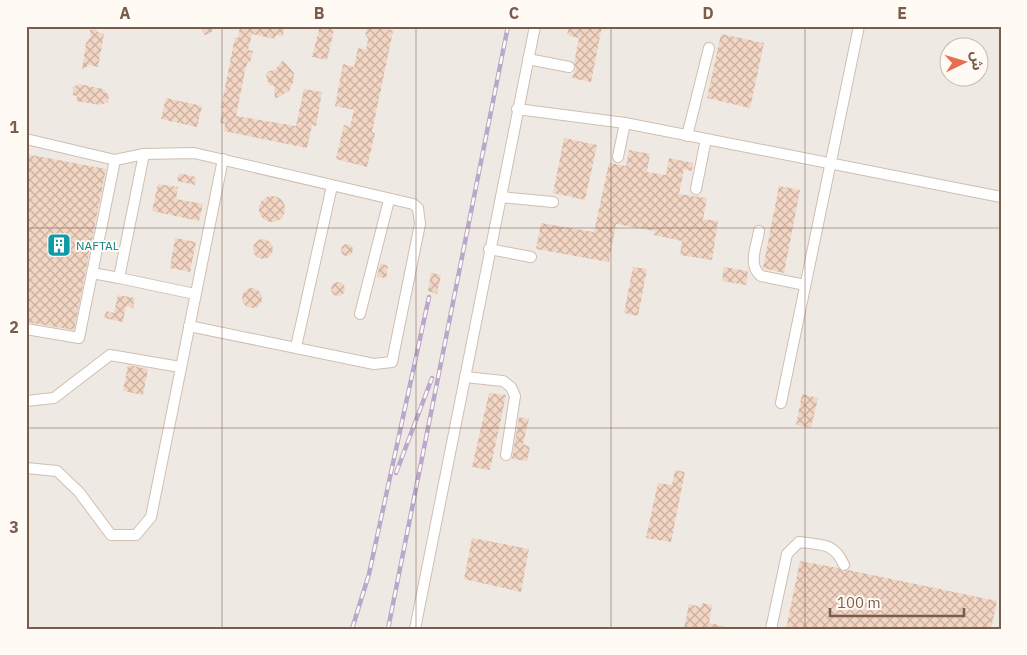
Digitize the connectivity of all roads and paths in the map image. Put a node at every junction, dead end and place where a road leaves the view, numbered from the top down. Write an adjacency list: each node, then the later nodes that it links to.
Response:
1 (535, 26): 4 (street)
2 (859, 26): 15 (street)
3 (709, 48): 8 (street)
4 (528, 58): 5 (street); 6 (street)
5 (569, 67)
6 (517, 109): 7 (street); 18 (street)
7 (624, 123): 8 (street); 12 (street)
8 (687, 136): 10 (street)
9 (26, 139): 13 (street)
10 (706, 139): 15 (street); 17 (street)
11 (144, 154): 13 (street); 14 (street); 26 (street)
12 (618, 157)
13 (115, 160): 25 (street)
14 (223, 160): 16 (street); 28 (street)
15 (830, 163): 19 (street); 27 (street)
16 (332, 186): 20 (street); 32 (street)
17 (696, 189)
18 (501, 197): 21 (street); 23 (street)
19 (1001, 197)
20 (389, 200): 29 (street); 32 (street)
21 (552, 202)
22 (759, 231): 27 (street)
23 (489, 249): 24 (street); 34 (street)
24 (531, 256)
25 (92, 274): 26 (street); 31 (street)
26 (119, 278): 28 (street)
27 (805, 285): 36 (street)
28 (195, 294): 30 (street)
29 (360, 314)
30 (189, 326): 32 (street); 33 (street)
31 (26, 329)
32 (296, 347)
33 (180, 367): 35 (street); 38 (street)
34 (466, 377): 37 (street); 40 (street)
35 (26, 401)
36 (781, 403)
37 (506, 454)
38 (26, 468)
39 (844, 564): 41 (street)
40 (415, 629)
41 (771, 629)

